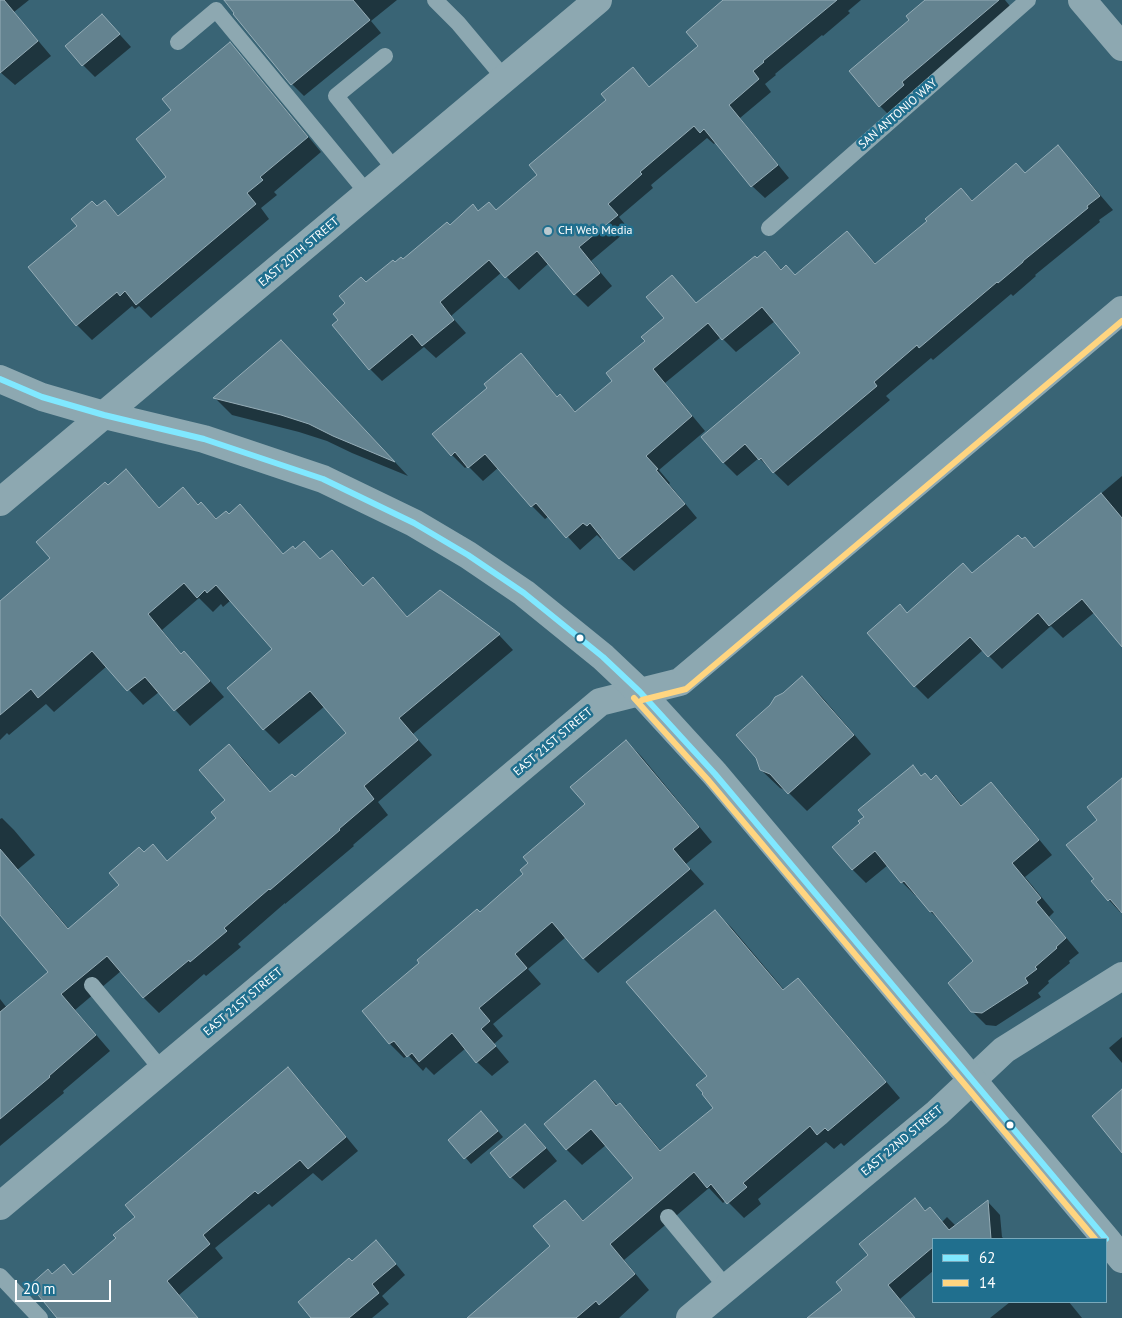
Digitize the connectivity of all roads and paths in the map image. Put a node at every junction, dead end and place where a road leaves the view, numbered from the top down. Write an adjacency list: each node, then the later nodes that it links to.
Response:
1 (435, 0): 8 (lane)
2 (598, 0): 8 (street, EAST 20TH STREET)
3 (1028, 0): 11 (lane, SAN ANTONIO WAY)
4 (1082, 0): 6 (street)
5 (178, 42): 10 (lane)
6 (1122, 47)
7 (385, 56): 9 (lane)
8 (505, 79): 9 (street, EAST 20TH STREET)
9 (396, 171): 10 (street, EAST 20TH STREET)
10 (368, 194): 14 (street, EAST 20TH STREET)
11 (769, 228)
12 (1122, 310): 16 (street, EAST 21ST STREET)
13 (0, 379): 14 (street)
14 (104, 415): 15 (street, EAST 20TH STREET); 16 (street)
15 (0, 502)
16 (640, 692): 19 (street, EAST 21ST STREET); 20 (street)
17 (1122, 976): 20 (street, EAST 22ND STREET)
18 (92, 985): 19 (lane)
19 (162, 1070): 21 (street, EAST 21ST STREET)
20 (971, 1081): 23 (street); 27 (street, EAST 22ND STREET)
21 (0, 1206)
22 (668, 1217): 27 (lane)
23 (1105, 1238)
24 (1107, 1240): 25 (street)
25 (1122, 1259)
26 (0, 1276): 28 (lane)
27 (727, 1288): 29 (street, EAST 22ND STREET)
28 (40, 1318)
29 (690, 1318)

